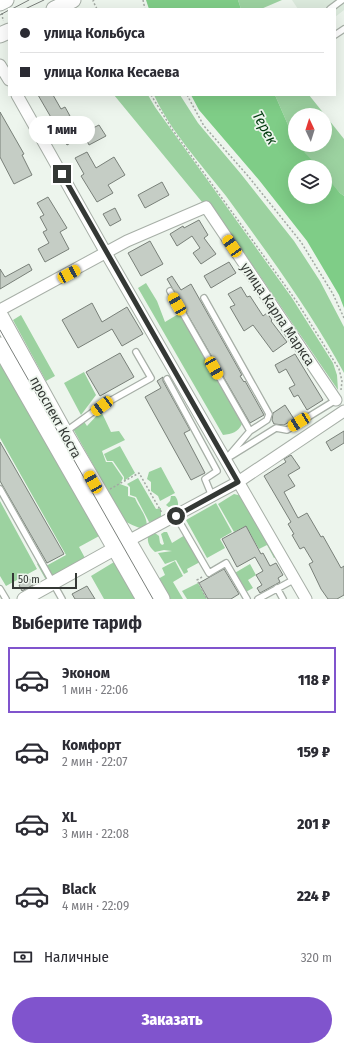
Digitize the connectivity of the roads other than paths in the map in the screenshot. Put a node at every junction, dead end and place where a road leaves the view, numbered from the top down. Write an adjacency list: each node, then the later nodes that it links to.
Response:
1 (6, 0): 4 (main road)
2 (73, 0): 5 (main road)
3 (342, 0): 6 (lane)
4 (0, 3)
5 (56, 8)
6 (331, 8)
7 (0, 65): 8 (street)
8 (8, 78)
9 (18, 96): 10 (street)
10 (106, 253): 13 (street); 18 (street, улица Карла Маркса); 22 (street)
11 (170, 291): 20 (lane)
12 (204, 298): 20 (lane)
13 (0, 310)
14 (0, 317): 21 (main road, проспект Коста)
15 (136, 352): 21 (lane)
16 (2, 354): 27 (main road, проспект Коста)
17 (167, 380): 25 (lane)
18 (336, 400): 22 (lane)
19 (344, 411): 23 (street)
20 (250, 432): 22 (lane)
21 (64, 433): 27 (main road, проспект Коста)
22 (226, 459): 23 (street)
23 (238, 482): 25 (street); 28 (street)
24 (0, 489): 29 (lane)
25 (212, 496): 26 (street)
26 (176, 516): 27 (street); 37 (lane)
27 (122, 545): 29 (street); 35 (main road, проспект Коста); 36 (main road, проспект Коста)
28 (294, 579): 30 (lane); 40 (street)
29 (52, 583): 33 (street); 34 (lane)
30 (277, 588): 38 (lane); 39 (lane)
31 (0, 589): 32 (lane)
32 (6, 599)
33 (24, 599)
34 (62, 599)
35 (145, 599)
36 (161, 599)
37 (247, 599)
38 (258, 599)
39 (283, 599)
40 (306, 599)

